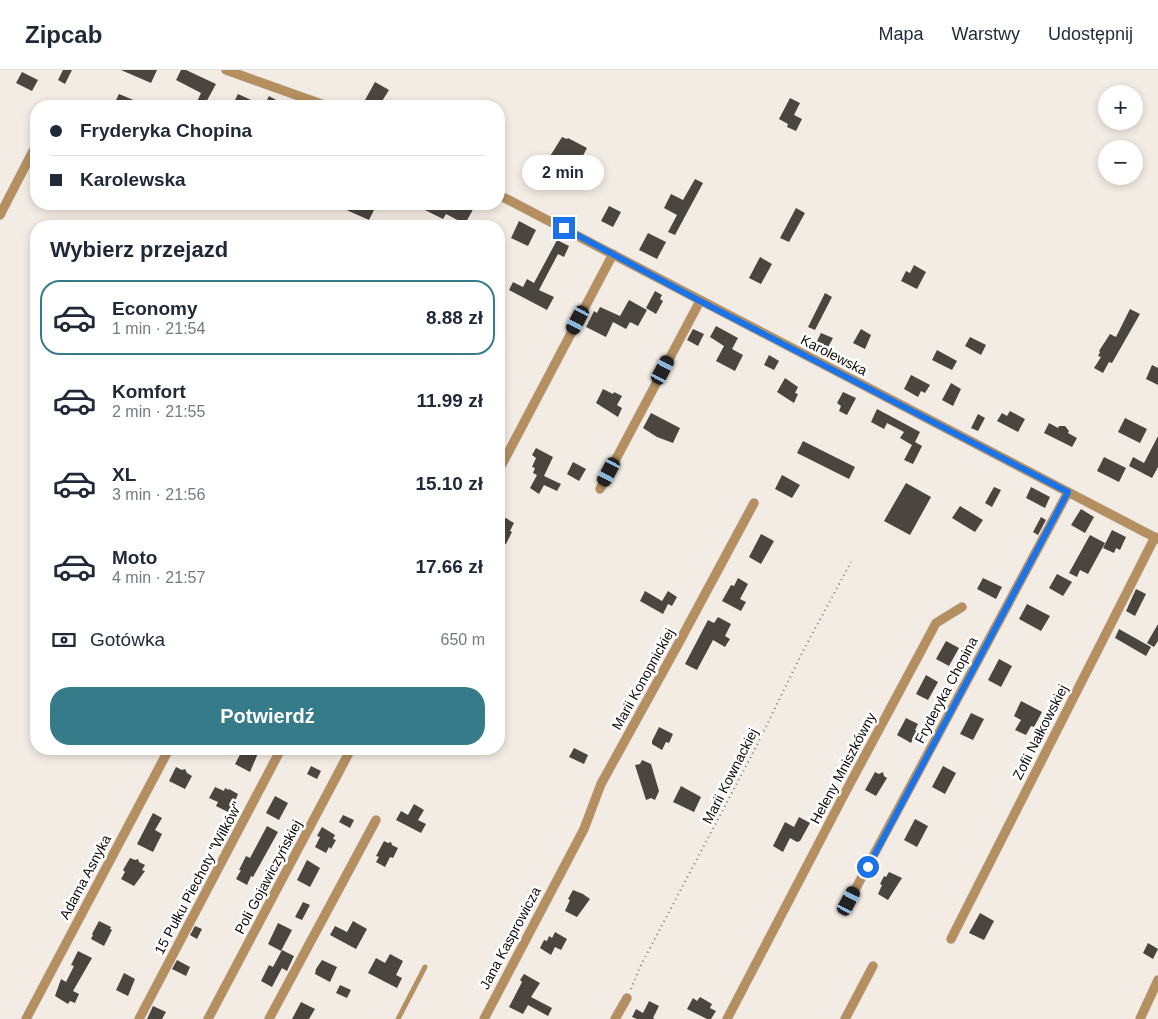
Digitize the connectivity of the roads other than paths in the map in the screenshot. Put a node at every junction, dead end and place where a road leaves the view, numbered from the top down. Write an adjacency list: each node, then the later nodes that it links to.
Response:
1 (226, 70): 2 (street)
2 (310, 100)
3 (30, 157): 5 (street)
4 (505, 198): 6 (street, Karolewska)
5 (0, 215)
6 (613, 254): 7 (street, Karolewska); 8 (street)
7 (700, 301): 9 (street); 10 (street, Karolewska)
8 (505, 459)
9 (600, 489)
10 (1068, 492): 12 (street, Karolewska); 19 (street, Fryderyka Chopina)
11 (754, 503): 18 (street, Marii Konopnickiej)
12 (1156, 538): 20 (street, Zofii Nałkowskiej)
13 (962, 607): 32 (street, Heleny Mniszkówny)
14 (166, 755): 25 (street, Adama Asnyka)
15 (277, 755): 26 (street, 15 Pułku Piechoty "Wilków")
16 (348, 755): 27 (street, Poli Gojawiczyńskiej)
17 (376, 820): 28 (street)
18 (562, 870): 30 (street, Jana Kasprowicza)
19 (849, 901)
20 (950, 939)
21 (873, 966): 33 (street)
22 (425, 967): 29 (lane)
23 (1158, 980): 34 (street)
24 (627, 998): 31 (street)
25 (26, 1019)
26 (140, 1019)
27 (208, 1019)
28 (269, 1019)
29 (398, 1019)
30 (484, 1019)
31 (615, 1019)
32 (726, 1019)
33 (846, 1019)
34 (1140, 1019)

